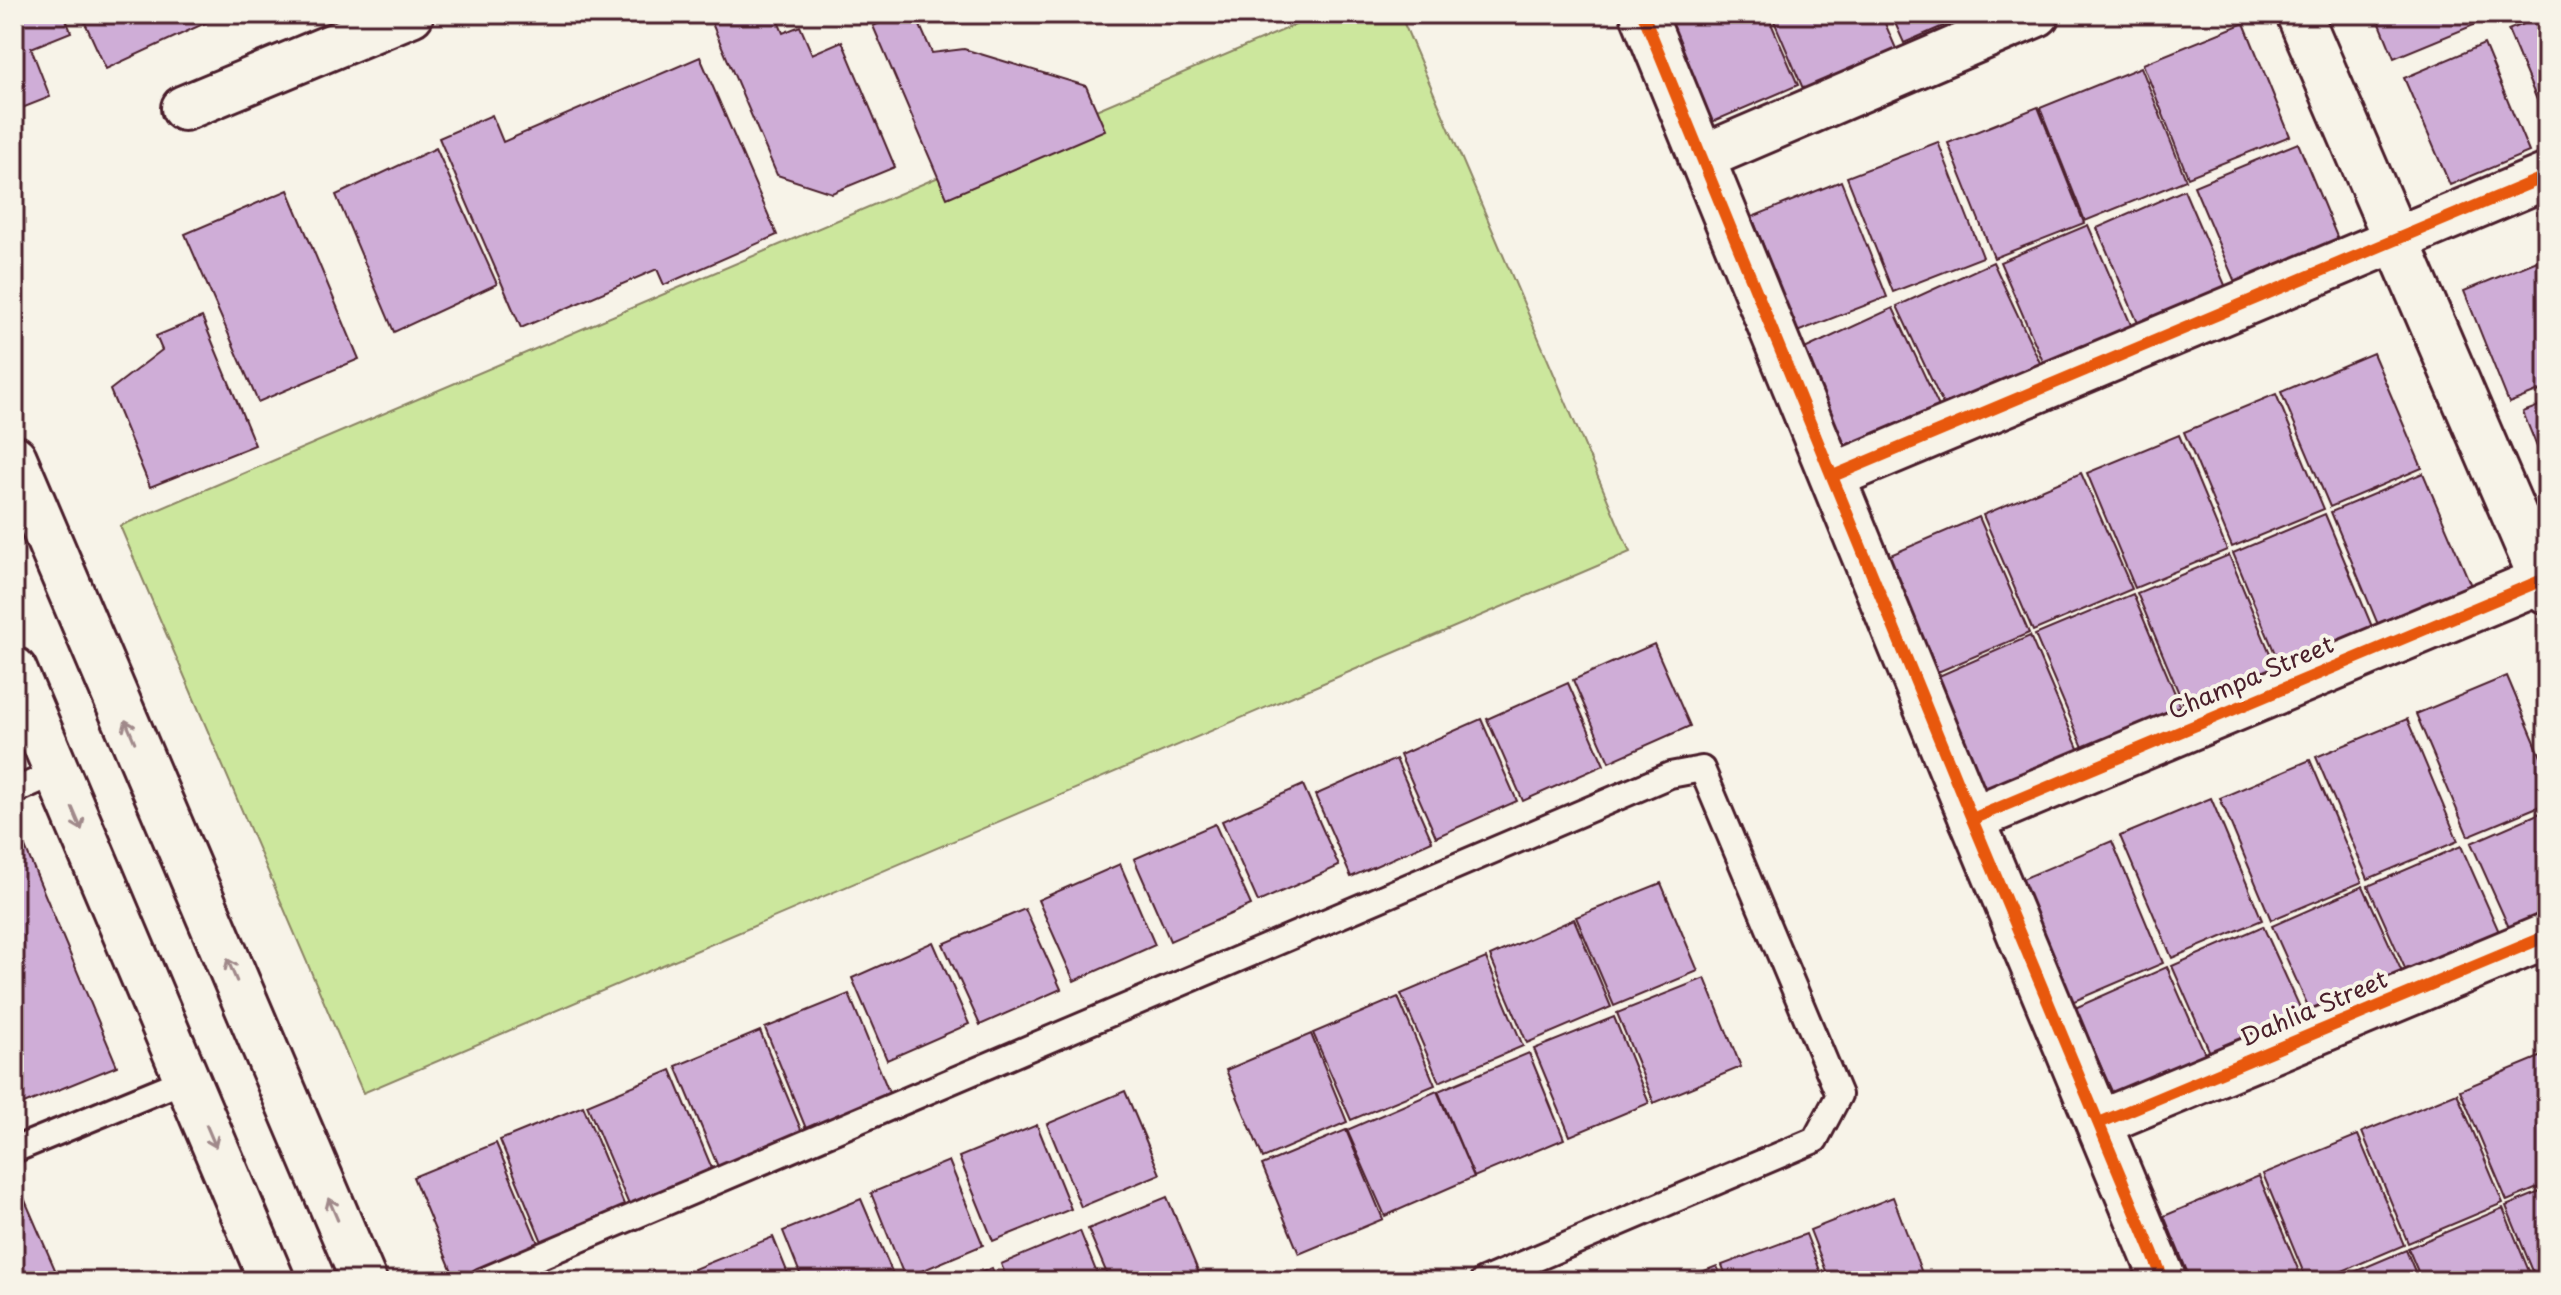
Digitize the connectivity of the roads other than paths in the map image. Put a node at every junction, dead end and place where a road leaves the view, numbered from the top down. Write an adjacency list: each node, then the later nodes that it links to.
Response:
1 (411, 14): 5 (street)
2 (1643, 14): 6 (street)
3 (2037, 14): 6 (street)
4 (2299, 14): 8 (street)
5 (184, 108)
6 (1701, 158): 10 (street)
7 (2547, 176): 8 (street)
8 (2396, 238): 10 (street); 11 (street)
9 (14, 458): 21 (street, one-way to 9)
10 (1833, 476): 15 (street)
11 (2545, 583): 15 (street, Champa Street)
12 (14, 670): 13 (street)
13 (57, 772): 14 (lane); 17 (street, one-way to 17)
14 (14, 791)
15 (1972, 819): 18 (street)
16 (2547, 936): 18 (street, Dahlia Street)
17 (187, 1079): 19 (lane); 20 (street, one-way to 20)
18 (2099, 1123): 24 (street)
19 (14, 1150)
20 (272, 1281)
21 (364, 1281)
22 (482, 1281): 23 (lane)
23 (1483, 1281)
24 (2164, 1281)

